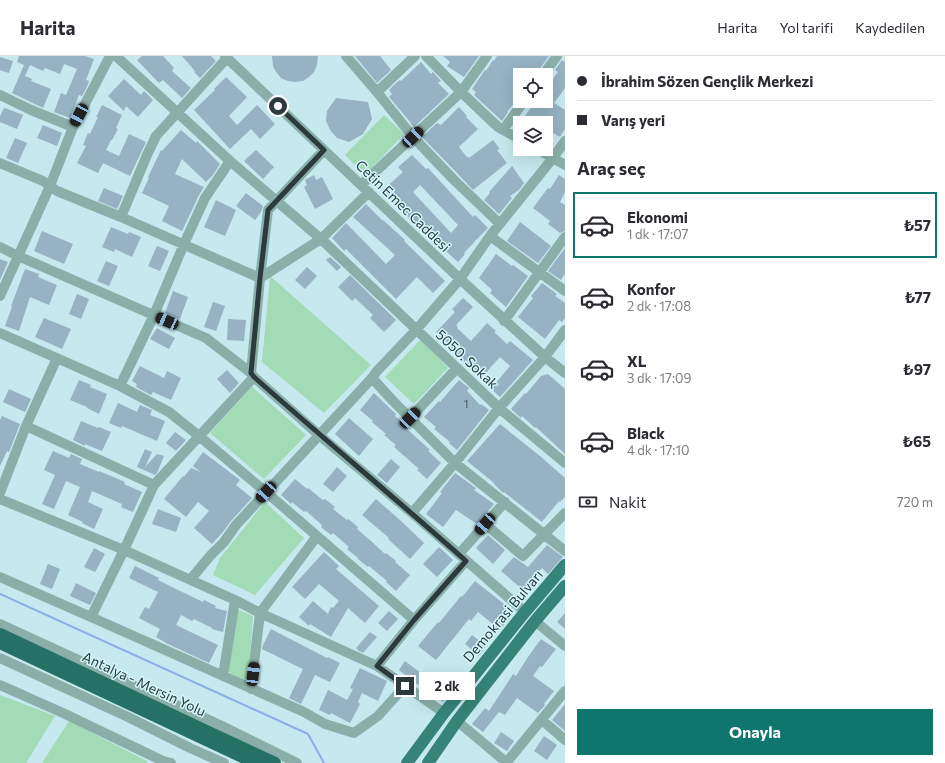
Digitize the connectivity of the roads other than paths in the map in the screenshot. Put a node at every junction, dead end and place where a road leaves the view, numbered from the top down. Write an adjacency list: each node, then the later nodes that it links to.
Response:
1 (110, 56): 15 (street)
2 (116, 56): 14 (street, 5050. Sokak)
3 (346, 56): 10 (street)
4 (415, 56): 10 (street)
5 (426, 56): 11 (street)
6 (487, 56): 11 (street)
7 (557, 56): 9 (street)
8 (231, 58): 14 (street); 20 (street, Cetin Emec Caddesi)
9 (548, 68)
10 (377, 92): 18 (street)
11 (461, 92): 16 (street); 18 (street)
12 (0, 95): 15 (street)
13 (519, 108): 16 (street)
14 (178, 112): 23 (street, 5050. Sokak); 29 (street)
15 (72, 127): 26 (street)
16 (503, 130): 17 (street)
17 (513, 135)
18 (413, 137): 27 (street); 30 (street)
19 (565, 141): 22 (street)
20 (324, 150): 27 (street, Cetin Emec Caddesi); 28 (street)
21 (549, 156): 22 (street)
22 (553, 158): 25 (street); 30 (street)
23 (230, 161): 28 (street, 5050. Sokak); 34 (street)
24 (0, 163): 26 (street)
25 (565, 165)
26 (50, 186): 29 (street); 36 (street)
27 (365, 189): 33 (street); 39 (street, Cetin Emec Caddesi)
28 (276, 201): 33 (street, 5050. Sokak); 38 (street)
29 (121, 217): 34 (street)
30 (500, 224): 31 (street)
31 (490, 236): 37 (street); 39 (street)
32 (565, 237): 37 (street)
33 (321, 239): 38 (street); 44 (street, 5050. Sokak)
34 (184, 244): 38 (street); 42 (street)
35 (0, 247): 36 (street)
36 (18, 256): 41 (street); 42 (street)
37 (540, 272): 40 (street); 43 (street)
38 (260, 278): 51 (street)
39 (460, 280): 43 (street, Cetin Emec Caddesi); 44 (street)
40 (565, 290)
41 (0, 296)
42 (154, 315): 51 (street); 53 (street)
43 (504, 321): 47 (street, Cetin Emec Caddesi)
44 (416, 330): 49 (street, 5050. Sokak); 52 (street)
45 (565, 330): 47 (street)
46 (0, 333): 48 (street)
47 (545, 357): 50 (street, Cetin Emec Caddesi); 54 (street)
48 (57, 358): 53 (street); 56 (street)
49 (457, 368): 54 (street, 5050. Sokak); 55 (street)
50 (565, 373)
51 (253, 375): 57 (street); 58 (street)
52 (372, 378): 55 (street); 57 (street)
53 (120, 386): 58 (street)
54 (499, 408): 59 (street); 60 (street, 5050. Sokak)
55 (410, 418): 59 (street)
56 (26, 426): 61 (street); 63 (street)
57 (320, 435): 62 (street); 66 (street)
58 (200, 436): 61 (street); 62 (street)
59 (455, 463): 65 (street); 66 (street)
60 (565, 463)
61 (154, 485): 71 (street)
62 (266, 492): 70 (street); 76 (street)
63 (0, 493)
64 (0, 499): 71 (street)
65 (504, 502): 68 (street); 69 (street)
66 (412, 513): 73 (street)
67 (565, 513): 69 (street)
68 (485, 524): 69 (street); 73 (street)
69 (545, 535): 72 (street)
70 (317, 536): 80 (street); 82 (street)
71 (124, 550): 76 (street); 81 (street)
72 (565, 551)
73 (463, 558): 79 (street); 82 (street)
74 (565, 565): 79 (main road, Demokrasi Bulvarı)
75 (0, 577): 81 (street)
76 (190, 580): 78 (street)
77 (565, 586): 83 (main road, Demokrasi Bulvarı)
78 (235, 600): 80 (street); 90 (street)
79 (525, 612): 95 (main road, Demokrasi Bulvarı)
80 (260, 613): 89 (street); 93 (street)
81 (91, 617): 90 (street)
82 (414, 620): 89 (street)
83 (535, 621): 87 (street); 97 (main road, Demokrasi Bulvarı)
84 (0, 624): 105 (street)
85 (0, 634): 98 (highway, Antalya - Mersin Yolu)
86 (0, 643): 98 (highway, Antalya - Mersin Yolu)
87 (565, 646)
88 (0, 658): 102 (street)
89 (377, 666): 92 (street)
90 (223, 676): 93 (street)
91 (0, 686): 101 (street)
92 (405, 686): 93 (street); 95 (street)
93 (251, 689)
94 (565, 691): 96 (street)
95 (444, 713): 106 (main road, Demokrasi Bulvarı)
96 (542, 720): 99 (street); 100 (street)
97 (457, 721): 100 (street); 107 (main road, Demokrasi Bulvarı)
98 (182, 723): 103 (highway, Antalya - Mersin Yolu); 104 (highway, Antalya - Mersin Yolu)
99 (565, 740)
100 (506, 762)
101 (172, 763)
102 (224, 763)
103 (255, 763)
104 (275, 763)
105 (297, 763)
106 (407, 763)
107 (428, 763)

